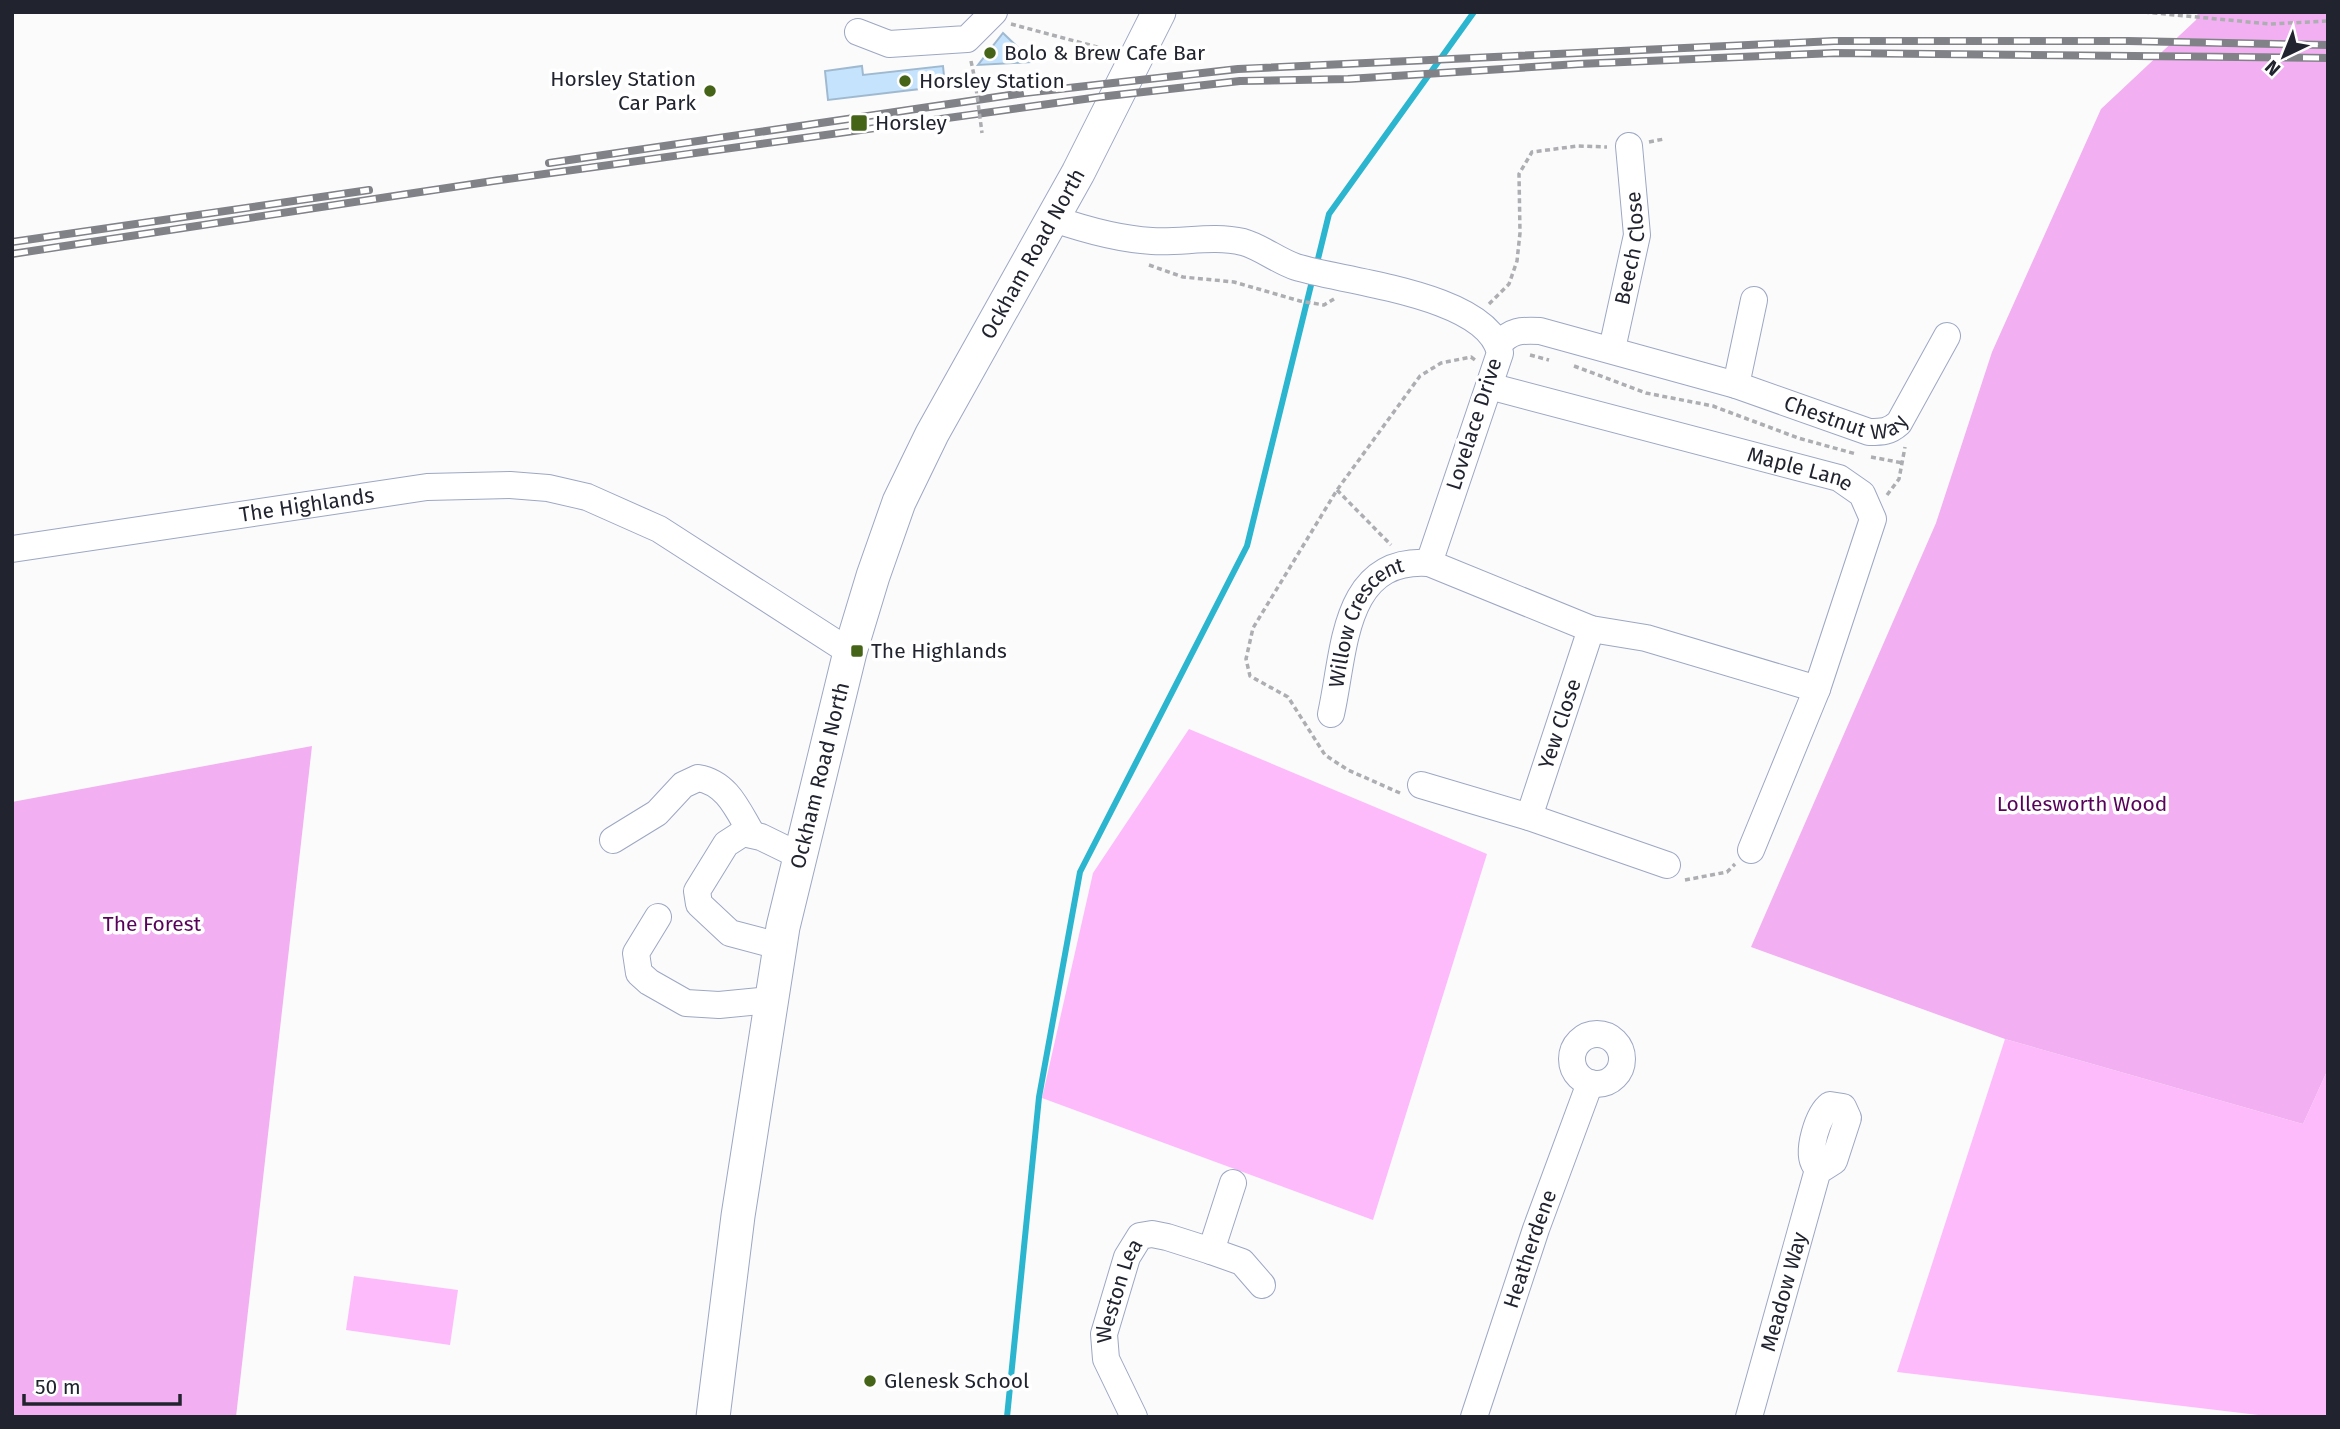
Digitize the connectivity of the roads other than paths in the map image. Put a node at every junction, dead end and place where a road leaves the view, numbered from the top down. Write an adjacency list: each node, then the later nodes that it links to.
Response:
1 (1159, 12): 5 (main road, Ockham Road North)
2 (992, 15): 3 (street)
3 (858, 32)
4 (1629, 146): 8 (street, Beech Close)
5 (1054, 219): 9 (street, Lovelace Drive); 14 (main road, Ockham Road North)
6 (1754, 300): 10 (street)
7 (1947, 337): 10 (street, Chestnut Way)
8 (1612, 349): 9 (street, Chestnut Way); 10 (street, Chestnut Way)
9 (1495, 360): 12 (street, Lovelace Drive); 15 (street, Maple Lane)
10 (1736, 385)
11 (12, 549): 14 (street, The Highlands)
12 (1418, 562): 13 (street); 16 (street, Willow Crescent)
13 (1591, 629): 15 (street); 18 (street, Yew Close)
14 (850, 652): 22 (main road, Ockham Road North)
15 (1817, 689): 21 (street, Maple Lane)
16 (1331, 714)
17 (1420, 785): 18 (street)
18 (1529, 817): 23 (street)
19 (752, 834): 20 (street); 22 (street); 25 (street)
20 (613, 840)
21 (1751, 850)
22 (800, 856): 25 (main road, Ockham Road North)
23 (1667, 865)
24 (658, 917): 26 (street)
25 (779, 946): 26 (main road, Ockham Road North)
26 (771, 1000): 32 (main road, Ockham Road North)
27 (1590, 1083): 34 (street, Heatherdene)
28 (1819, 1167): 35 (street, Meadow Way)
29 (1233, 1183): 30 (street)
30 (1211, 1251): 31 (street, Weston Lea); 33 (street, Weston Lea)
31 (1262, 1285)
32 (713, 1417)
33 (1134, 1417)
34 (1474, 1417)
35 (1749, 1417)

